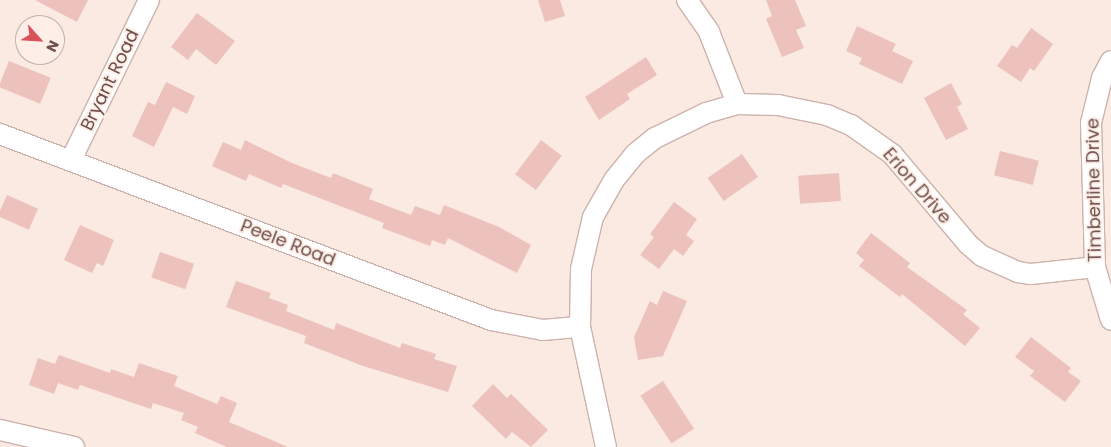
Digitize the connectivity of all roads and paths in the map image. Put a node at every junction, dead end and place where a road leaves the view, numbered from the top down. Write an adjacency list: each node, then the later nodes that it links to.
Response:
1 (149, 0): 6 (street, Bryant Road)
2 (687, 0): 4 (street)
3 (1111, 61): 7 (street, Timberline Drive)
4 (737, 104): 7 (street, Erion Drive); 9 (street, Erion Drive)
5 (0, 134): 6 (street, Peele Road)
6 (72, 160): 9 (street, Peele Road)
7 (1095, 267): 8 (street, Timberline Drive)
8 (1111, 320)
9 (580, 327): 12 (street, Erion Drive)
10 (0, 430): 11 (street)
11 (74, 447)
12 (606, 447)

